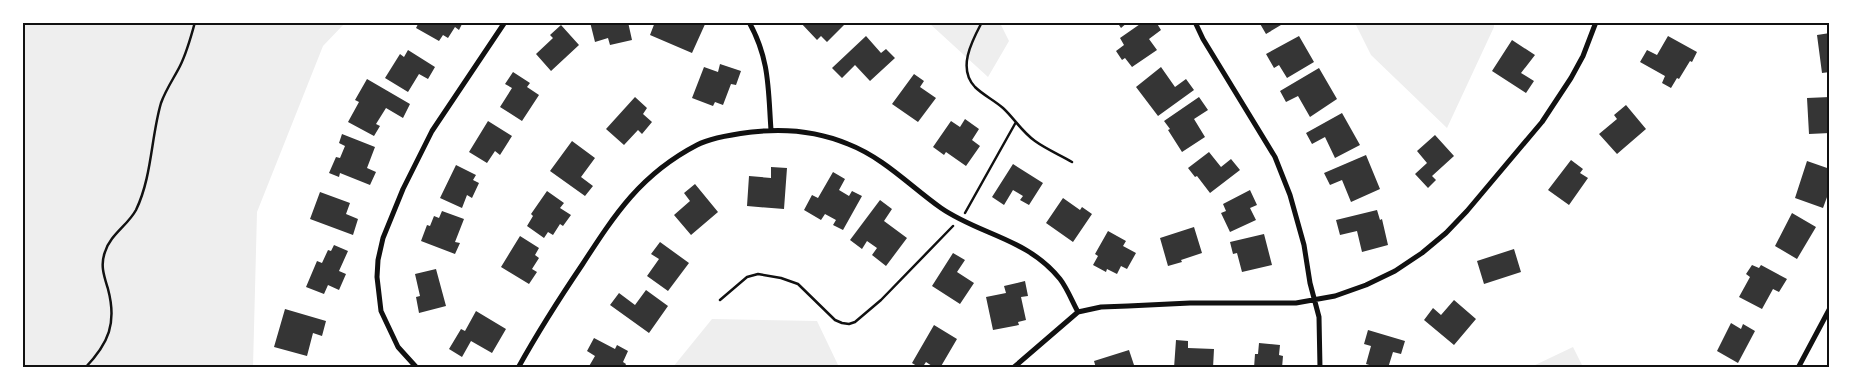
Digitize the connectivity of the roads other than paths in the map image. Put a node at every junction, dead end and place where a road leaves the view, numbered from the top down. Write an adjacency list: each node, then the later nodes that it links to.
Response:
1 (505, 22): 9 (street)
2 (748, 22): 5 (street)
3 (1195, 22): 6 (street)
4 (1596, 22): 6 (street)
5 (771, 130): 8 (street); 10 (street)
6 (1315, 300): 8 (street); 12 (street)
7 (1830, 308): 13 (street)
8 (1078, 312): 11 (street)
9 (417, 368)
10 (518, 368)
11 (1013, 368)
12 (1320, 368)
13 (1798, 368)

